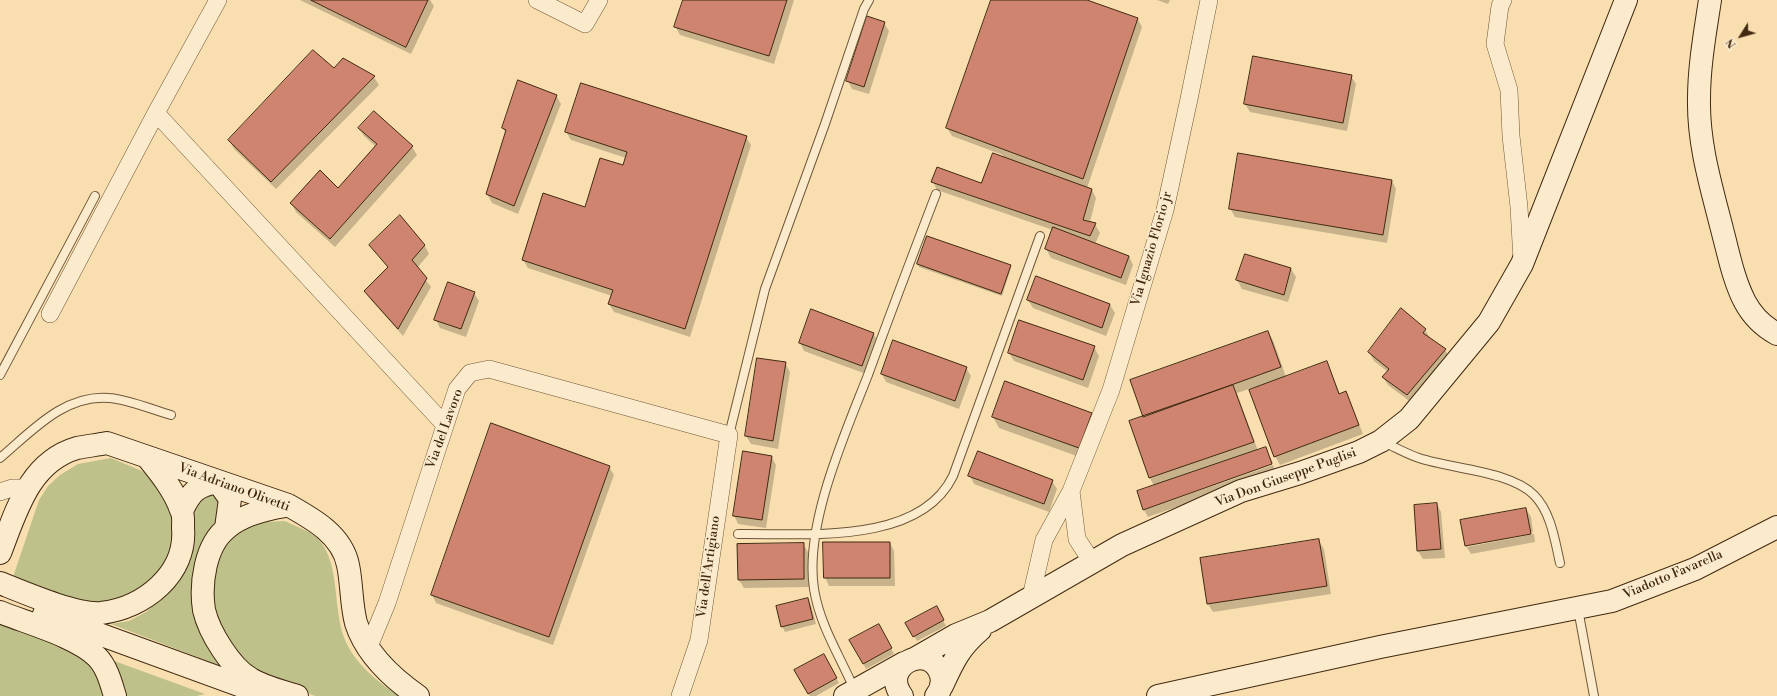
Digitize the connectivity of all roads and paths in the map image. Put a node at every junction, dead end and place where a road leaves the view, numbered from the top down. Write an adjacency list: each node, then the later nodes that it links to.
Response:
1 (218, 0): 9 (street)
2 (537, 0): 3 (street)
3 (599, 0)
4 (869, 0): 19 (lane)
5 (1209, 0): 25 (street, Via Ignazio Florio jr)
6 (1503, 0): 13 (street)
7 (1626, 0): 13 (main road, Via Don Giuseppe Puglisi)
8 (1710, 0): 15 (main road)
9 (156, 113): 14 (street); 18 (street)
10 (936, 194): 31 (lane)
11 (94, 196): 16 (lane)
12 (1040, 236): 31 (lane)
13 (1522, 264): 20 (main road, Via Don Giuseppe Puglisi)
14 (50, 314)
15 (1777, 334)
16 (0, 375)
17 (171, 415): 22 (lane)
18 (445, 425): 19 (street, Via del Lavoro); 42 (street, Via del Lavoro)
19 (728, 435): 51 (street, Via dell'Artigiano)
20 (1382, 441): 34 (main road, Via Don Giuseppe Puglisi); 35 (lane)
21 (147, 457): 23 (main road, Via Adriano Olivetti); 24 (main road, Via Adriano Olivetti); 28 (main road)
22 (0, 458)
23 (218, 482): 27 (main road, Via Adriano Olivetti); 28 (main road); 30 (main road)
24 (27, 488): 26 (street); 33 (main road, Via Adriano Olivetti)
25 (1071, 491): 34 (street); 37 (street, Via Ignazio Florio jr)
26 (0, 492)
27 (288, 505): 30 (main road); 42 (main road, Via Adriano Olivetti)
28 (182, 511): 36 (main road)
29 (1777, 527): 39 (main road, Viadotto Favarella)
30 (226, 528): 49 (main road)
31 (816, 533): 32 (lane); 44 (lane)
32 (738, 534)
33 (0, 553)
34 (1092, 562): 37 (main road, Via Don Giuseppe Puglisi)
35 (1560, 563)
36 (0, 583)
37 (1031, 597): 41 (main road, Via Don Giuseppe Puglisi)
38 (0, 598): 48 (main road)
39 (1578, 609): 52 (main road, Viadotto Favarella); 53 (lane)
40 (0, 612): 47 (main road)
41 (990, 621): 43 (main road, Via Don Giuseppe Puglisi); 45 (main road, Via Don Giuseppe Puglisi)
42 (368, 649): 50 (main road, Via Adriano Olivetti)
43 (910, 661): 44 (main road); 45 (main road); 46 (main road)
44 (850, 693): 46 (main road)
45 (938, 693)
46 (901, 695)
47 (115, 696)
48 (269, 696)
49 (297, 696)
50 (418, 696)
51 (680, 696)
52 (1158, 696)
53 (1594, 696)

